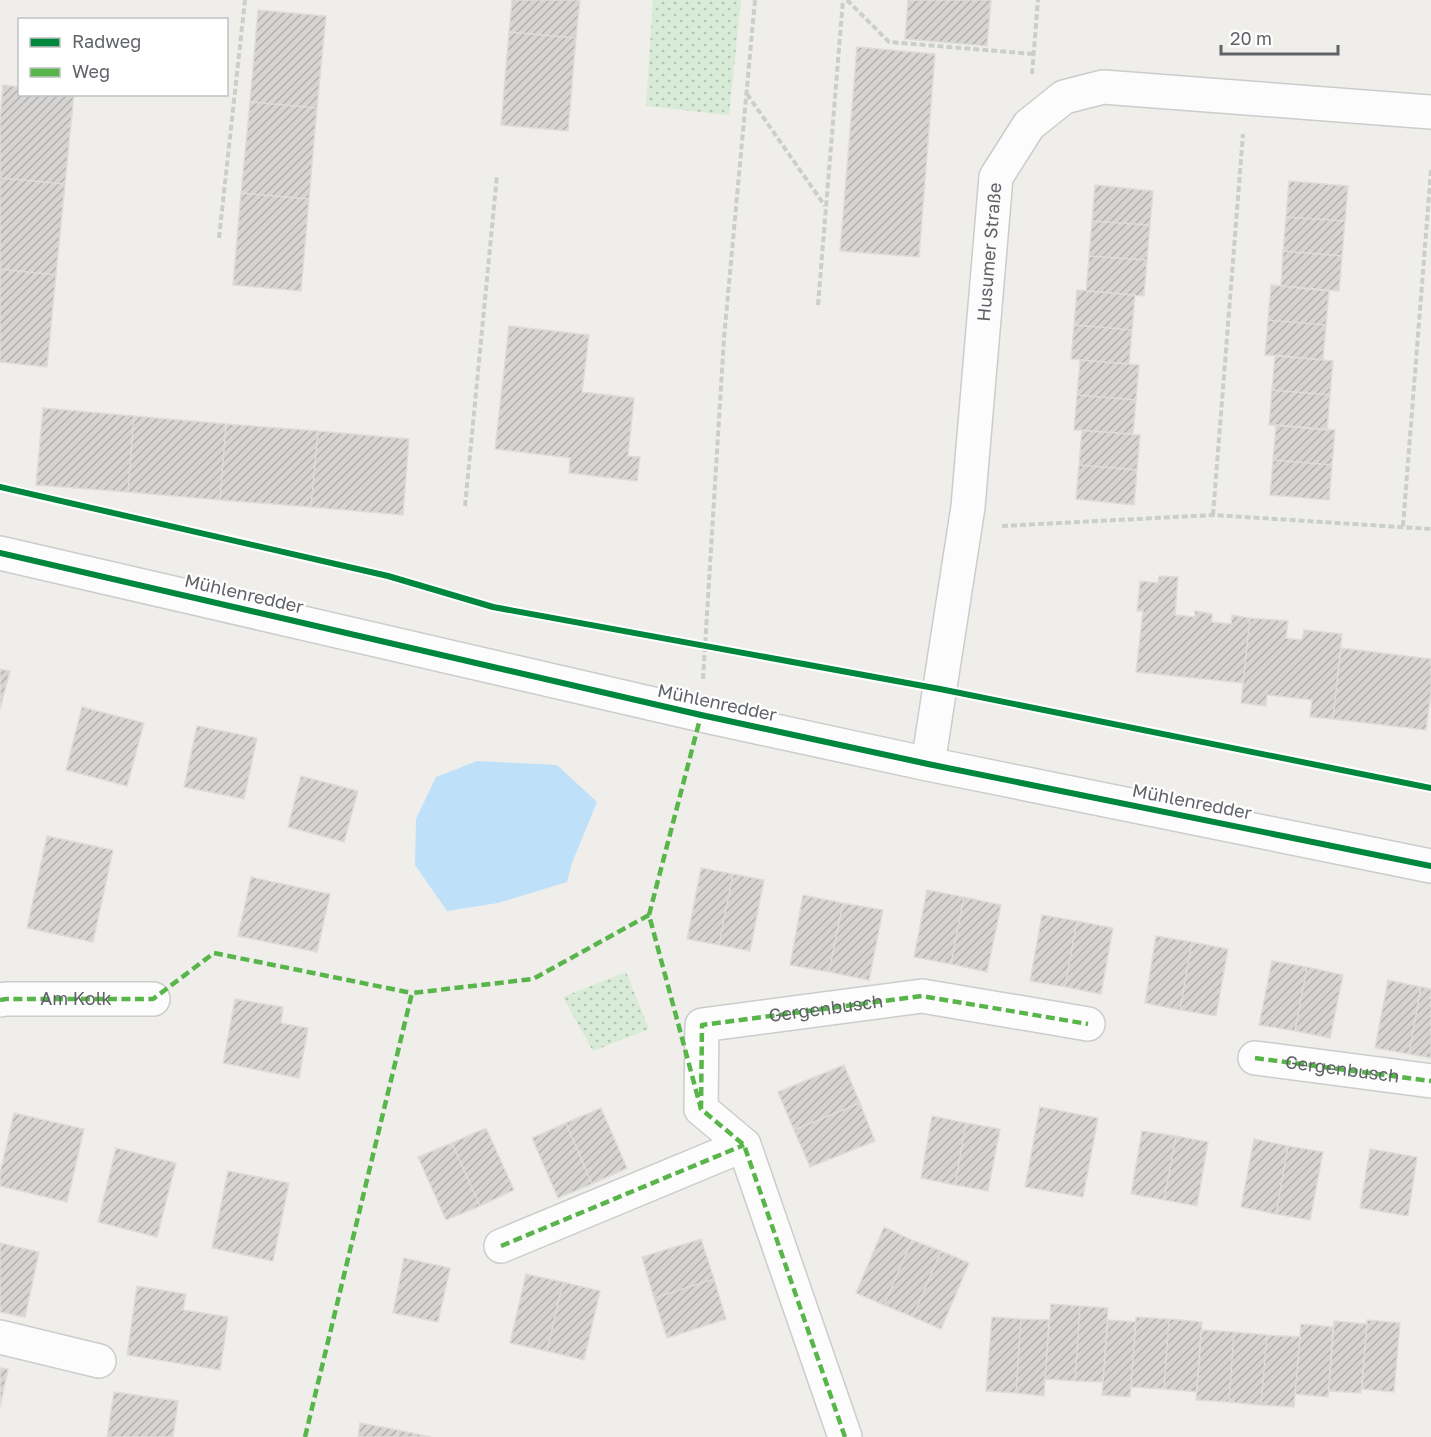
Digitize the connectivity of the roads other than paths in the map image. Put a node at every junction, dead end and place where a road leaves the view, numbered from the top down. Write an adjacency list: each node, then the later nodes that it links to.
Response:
1 (1431, 112): 3 (street, Husumer Straße)
2 (0, 553): 3 (street, Mühlenredder)
3 (928, 764): 4 (street, Mühlenredder)
4 (1431, 866)
5 (153, 999): 6 (street, Am Kolk)
6 (0, 1000)
7 (1088, 1024): 10 (street, Gergenbusch)
8 (1255, 1058): 9 (street, Gergenbusch)
9 (1431, 1081)
10 (744, 1145): 11 (street); 14 (street)
11 (501, 1246)
12 (0, 1337): 13 (street)
13 (99, 1361)
14 (845, 1437)

